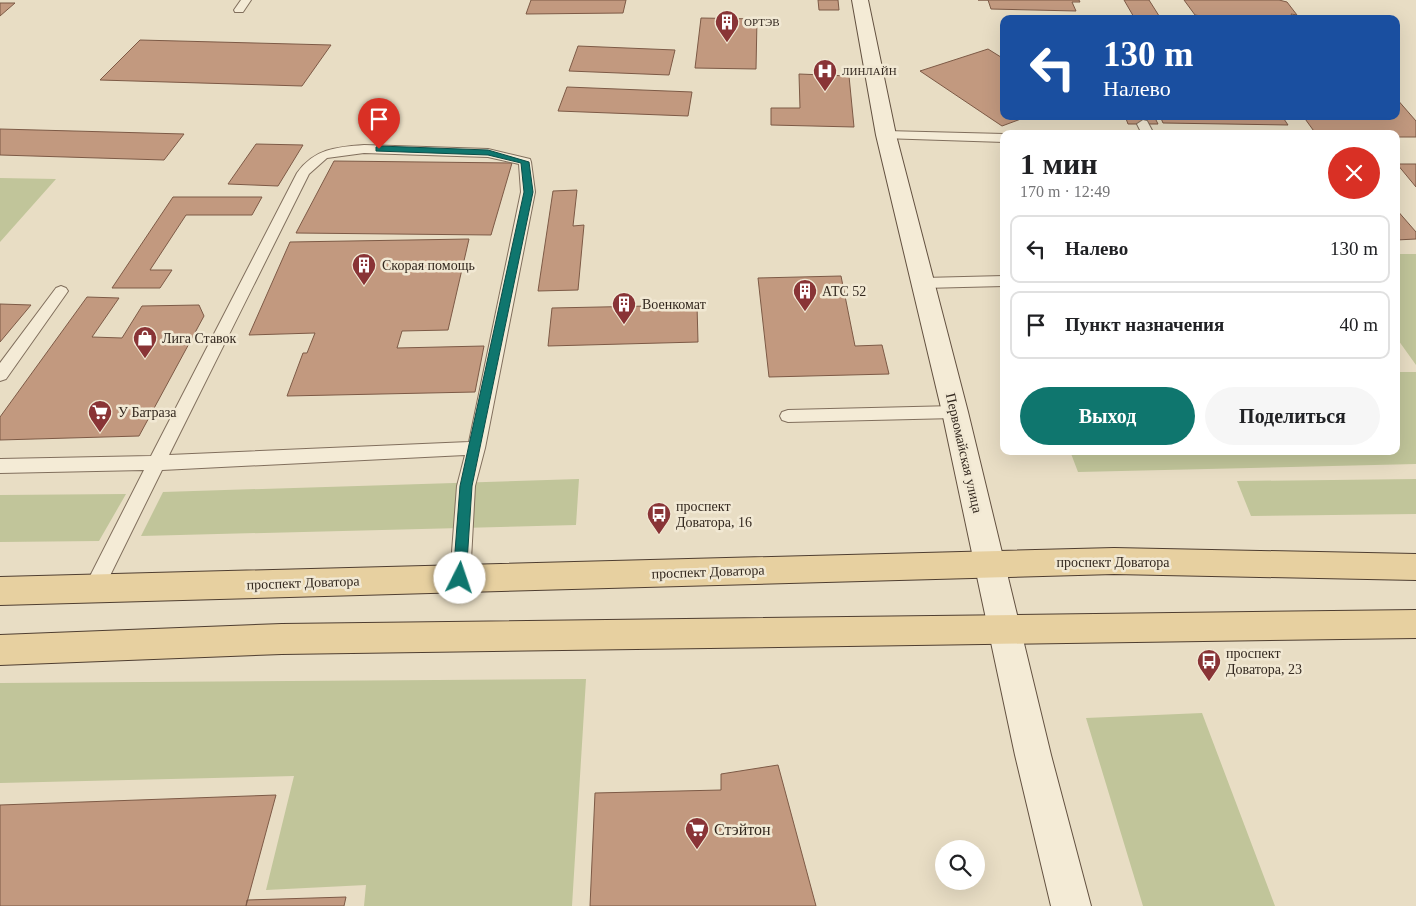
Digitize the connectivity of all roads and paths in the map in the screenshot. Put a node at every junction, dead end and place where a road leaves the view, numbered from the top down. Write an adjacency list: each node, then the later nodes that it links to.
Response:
1 (246, 0): 3 (lane)
2 (860, 0): 4 (street, Первомайская улица)
3 (239, 10)
4 (886, 135): 5 (lane); 7 (street, Первомайская улица)
5 (1000, 138)
6 (1000, 281): 7 (lane)
7 (923, 283): 10 (street, Первомайская улица)
8 (61, 291): 9 (lane)
9 (0, 375)
10 (955, 412): 11 (lane); 15 (street, Первомайская улица)
11 (788, 416)
12 (476, 448): 13 (lane); 13 (lane); 17 (lane)
13 (156, 463): 14 (lane); 19 (lane)
14 (0, 466)
15 (991, 564): 16 (main road, проспект Доватора); 17 (main road, проспект Доватора); 21 (street, Первомайская улица)
16 (1416, 567)
17 (460, 578): 19 (main road, проспект Доватора)
18 (0, 590): 19 (main road, проспект Доватора)
19 (93, 590)
20 (1416, 624): 21 (main road)
21 (1006, 629): 22 (main road); 23 (street, Первомайская улица)
22 (0, 650)
23 (1071, 906)

